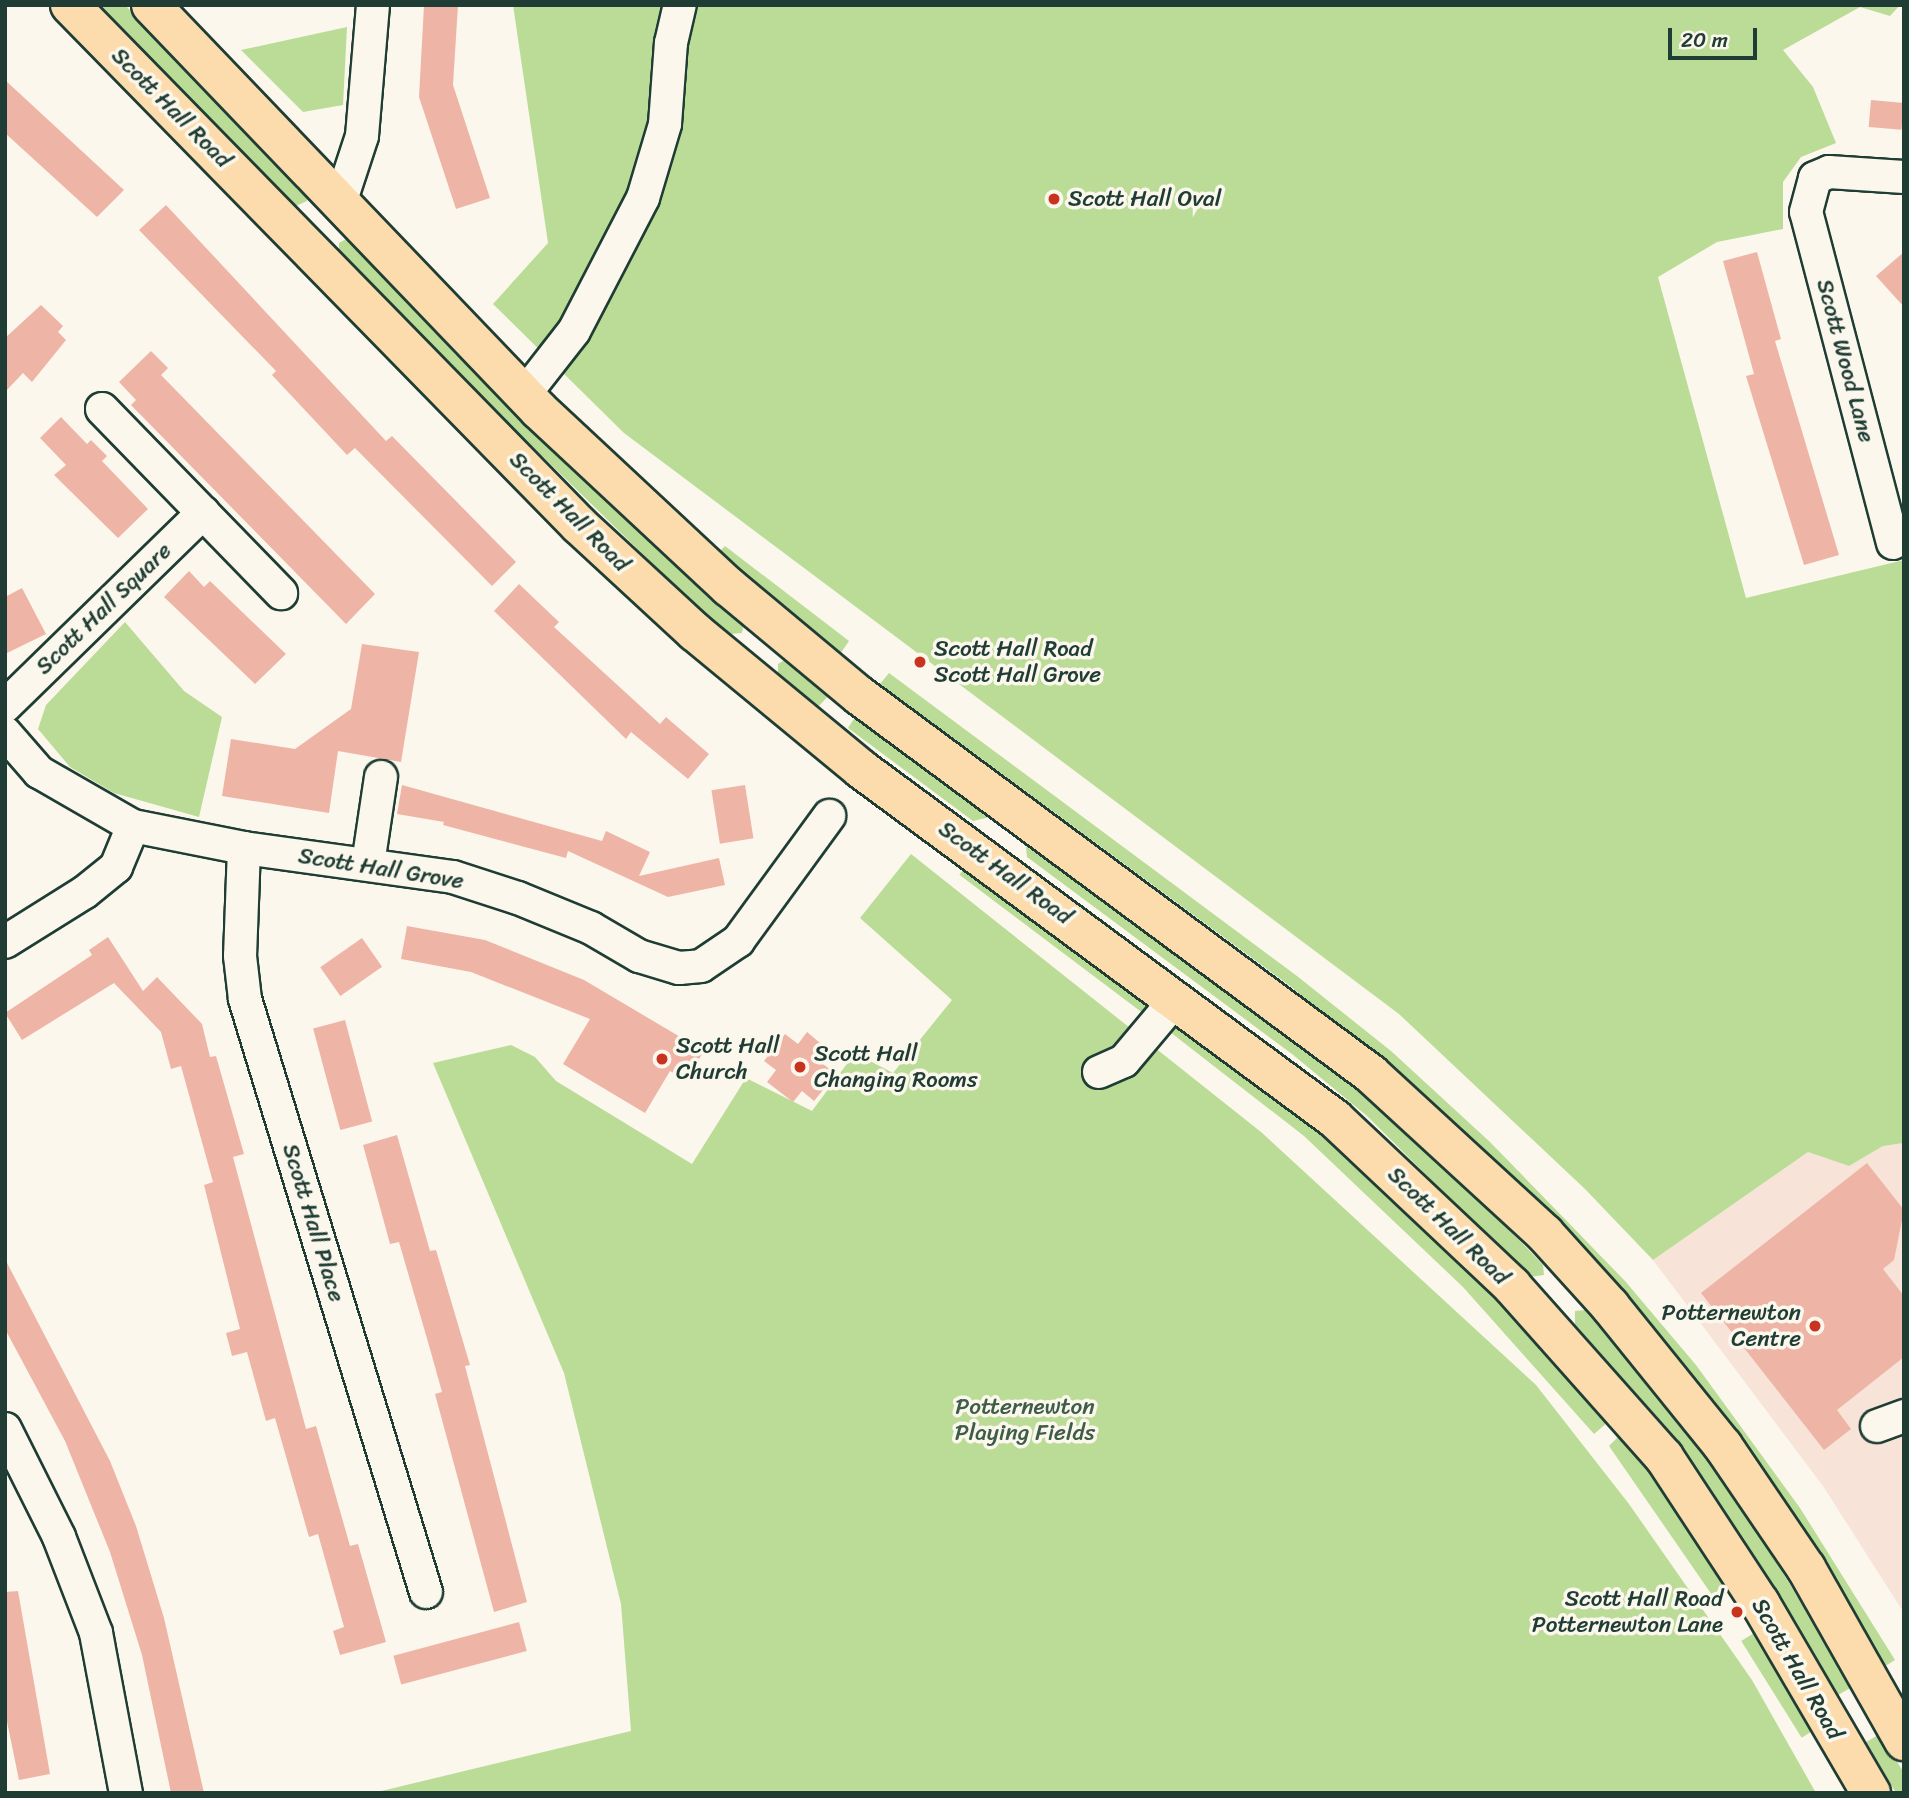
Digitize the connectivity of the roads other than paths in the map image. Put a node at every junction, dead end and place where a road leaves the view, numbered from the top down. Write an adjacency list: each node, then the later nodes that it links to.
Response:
1 (70, 5): 7 (highway, Scott Hall Road)
2 (151, 5): 6 (highway)
3 (373, 5): 6 (street)
4 (680, 5): 8 (street)
5 (1904, 177): 11 (street, Scott Wood Lane)
6 (341, 200): 7 (highway); 8 (highway)
7 (302, 242): 14 (highway, Scott Hall Road)
8 (524, 395): 13 (highway)
9 (102, 409): 10 (street)
10 (203, 513): 12 (street); 15 (street, Scott Hall Square)
11 (1893, 543)
12 (281, 593)
13 (777, 629): 14 (highway); 18 (highway)
14 (742, 671): 22 (highway, Scott Hall Road)
15 (5, 706)
16 (5, 733): 20 (street, Scott Hall Grove)
17 (382, 776): 23 (street)
18 (1022, 813): 22 (highway); 27 (highway)
19 (829, 816): 23 (street, Scott Hall Grove)
20 (133, 826): 21 (street, Scott Hall Grove); 24 (street)
21 (244, 848): 23 (street, Scott Hall Grove); 30 (street, Scott Hall Place)
22 (988, 858): 25 (highway, Scott Hall Road)
23 (368, 864)
24 (5, 942)
25 (1176, 999): 26 (street); 28 (highway, Scott Hall Road)
26 (1099, 1072)
27 (1579, 1272): 28 (highway); 31 (highway)
28 (1536, 1314): 33 (highway, Scott Hall Road)
29 (5, 1429): 32 (street)
30 (426, 1592)
31 (1904, 1741)
32 (126, 1793)
33 (1871, 1793)

